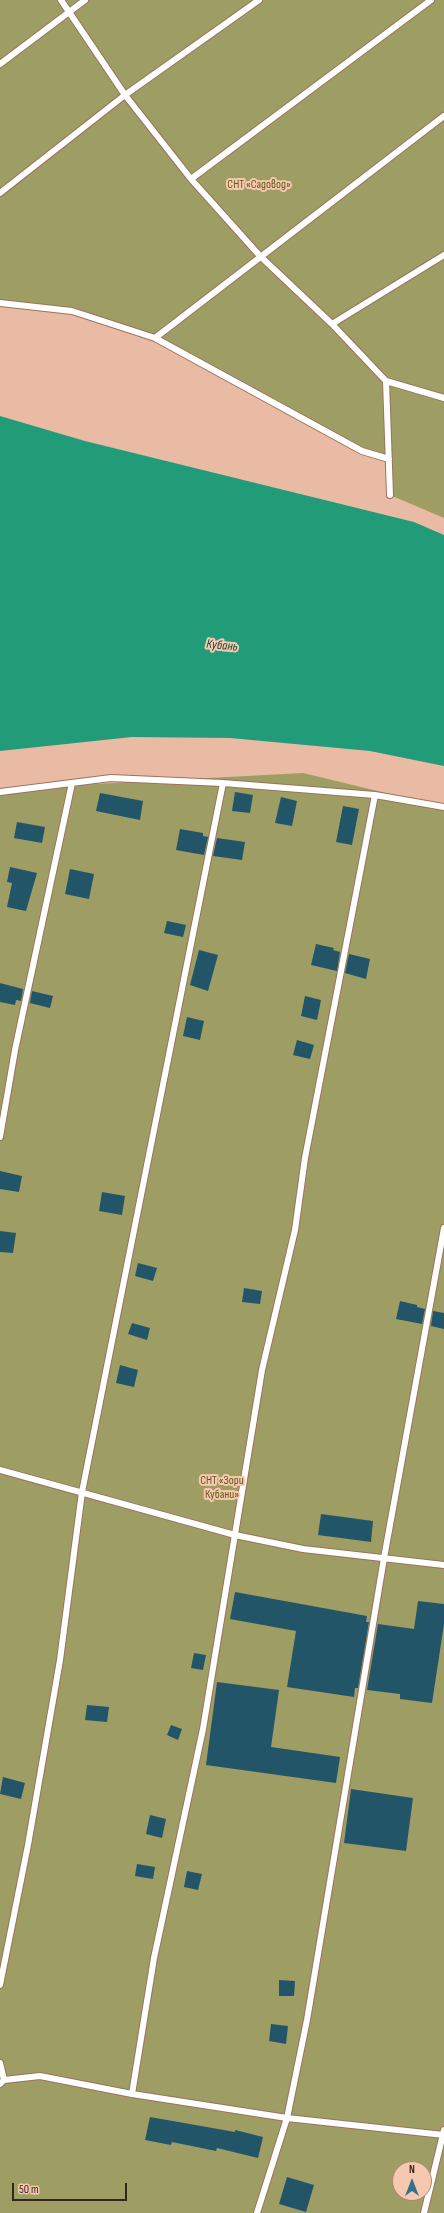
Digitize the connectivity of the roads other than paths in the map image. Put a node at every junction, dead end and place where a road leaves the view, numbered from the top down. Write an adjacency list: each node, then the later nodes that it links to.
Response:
1 (61, 0): 5 (lane)
2 (85, 0): 5 (lane)
3 (260, 0): 7 (lane)
4 (431, 0): 9 (lane)
5 (69, 12): 6 (lane); 7 (lane)
6 (0, 64)
7 (125, 95): 9 (lane); 10 (lane)
8 (444, 116): 12 (lane)
9 (192, 180): 12 (lane)
10 (0, 193)
11 (444, 255): 14 (lane)
12 (260, 256): 14 (lane); 15 (lane)
13 (0, 303): 15 (lane)
14 (332, 324): 16 (lane)
15 (155, 338): 18 (lane)
16 (386, 381): 17 (lane); 18 (lane)
17 (444, 398)
18 (389, 459): 19 (lane)
19 (390, 495)
20 (72, 783): 21 (lane); 22 (lane); 25 (lane)
21 (223, 783): 23 (lane); 28 (lane)
22 (0, 792)
23 (375, 795): 24 (lane); 29 (lane)
24 (444, 807)
25 (0, 1137)
26 (444, 1228): 30 (lane)
27 (0, 1470): 28 (lane)
28 (82, 1492): 29 (lane); 32 (lane)
29 (235, 1535): 30 (lane); 35 (lane)
30 (384, 1558): 31 (lane); 36 (lane)
31 (444, 1564)
32 (0, 1985)
33 (0, 2063): 34 (lane)
34 (2, 2082): 35 (lane)
35 (132, 2094): 36 (lane)
36 (287, 2118): 37 (lane); 38 (lane)
37 (444, 2134): 39 (lane)
38 (257, 2213)
39 (424, 2213)

